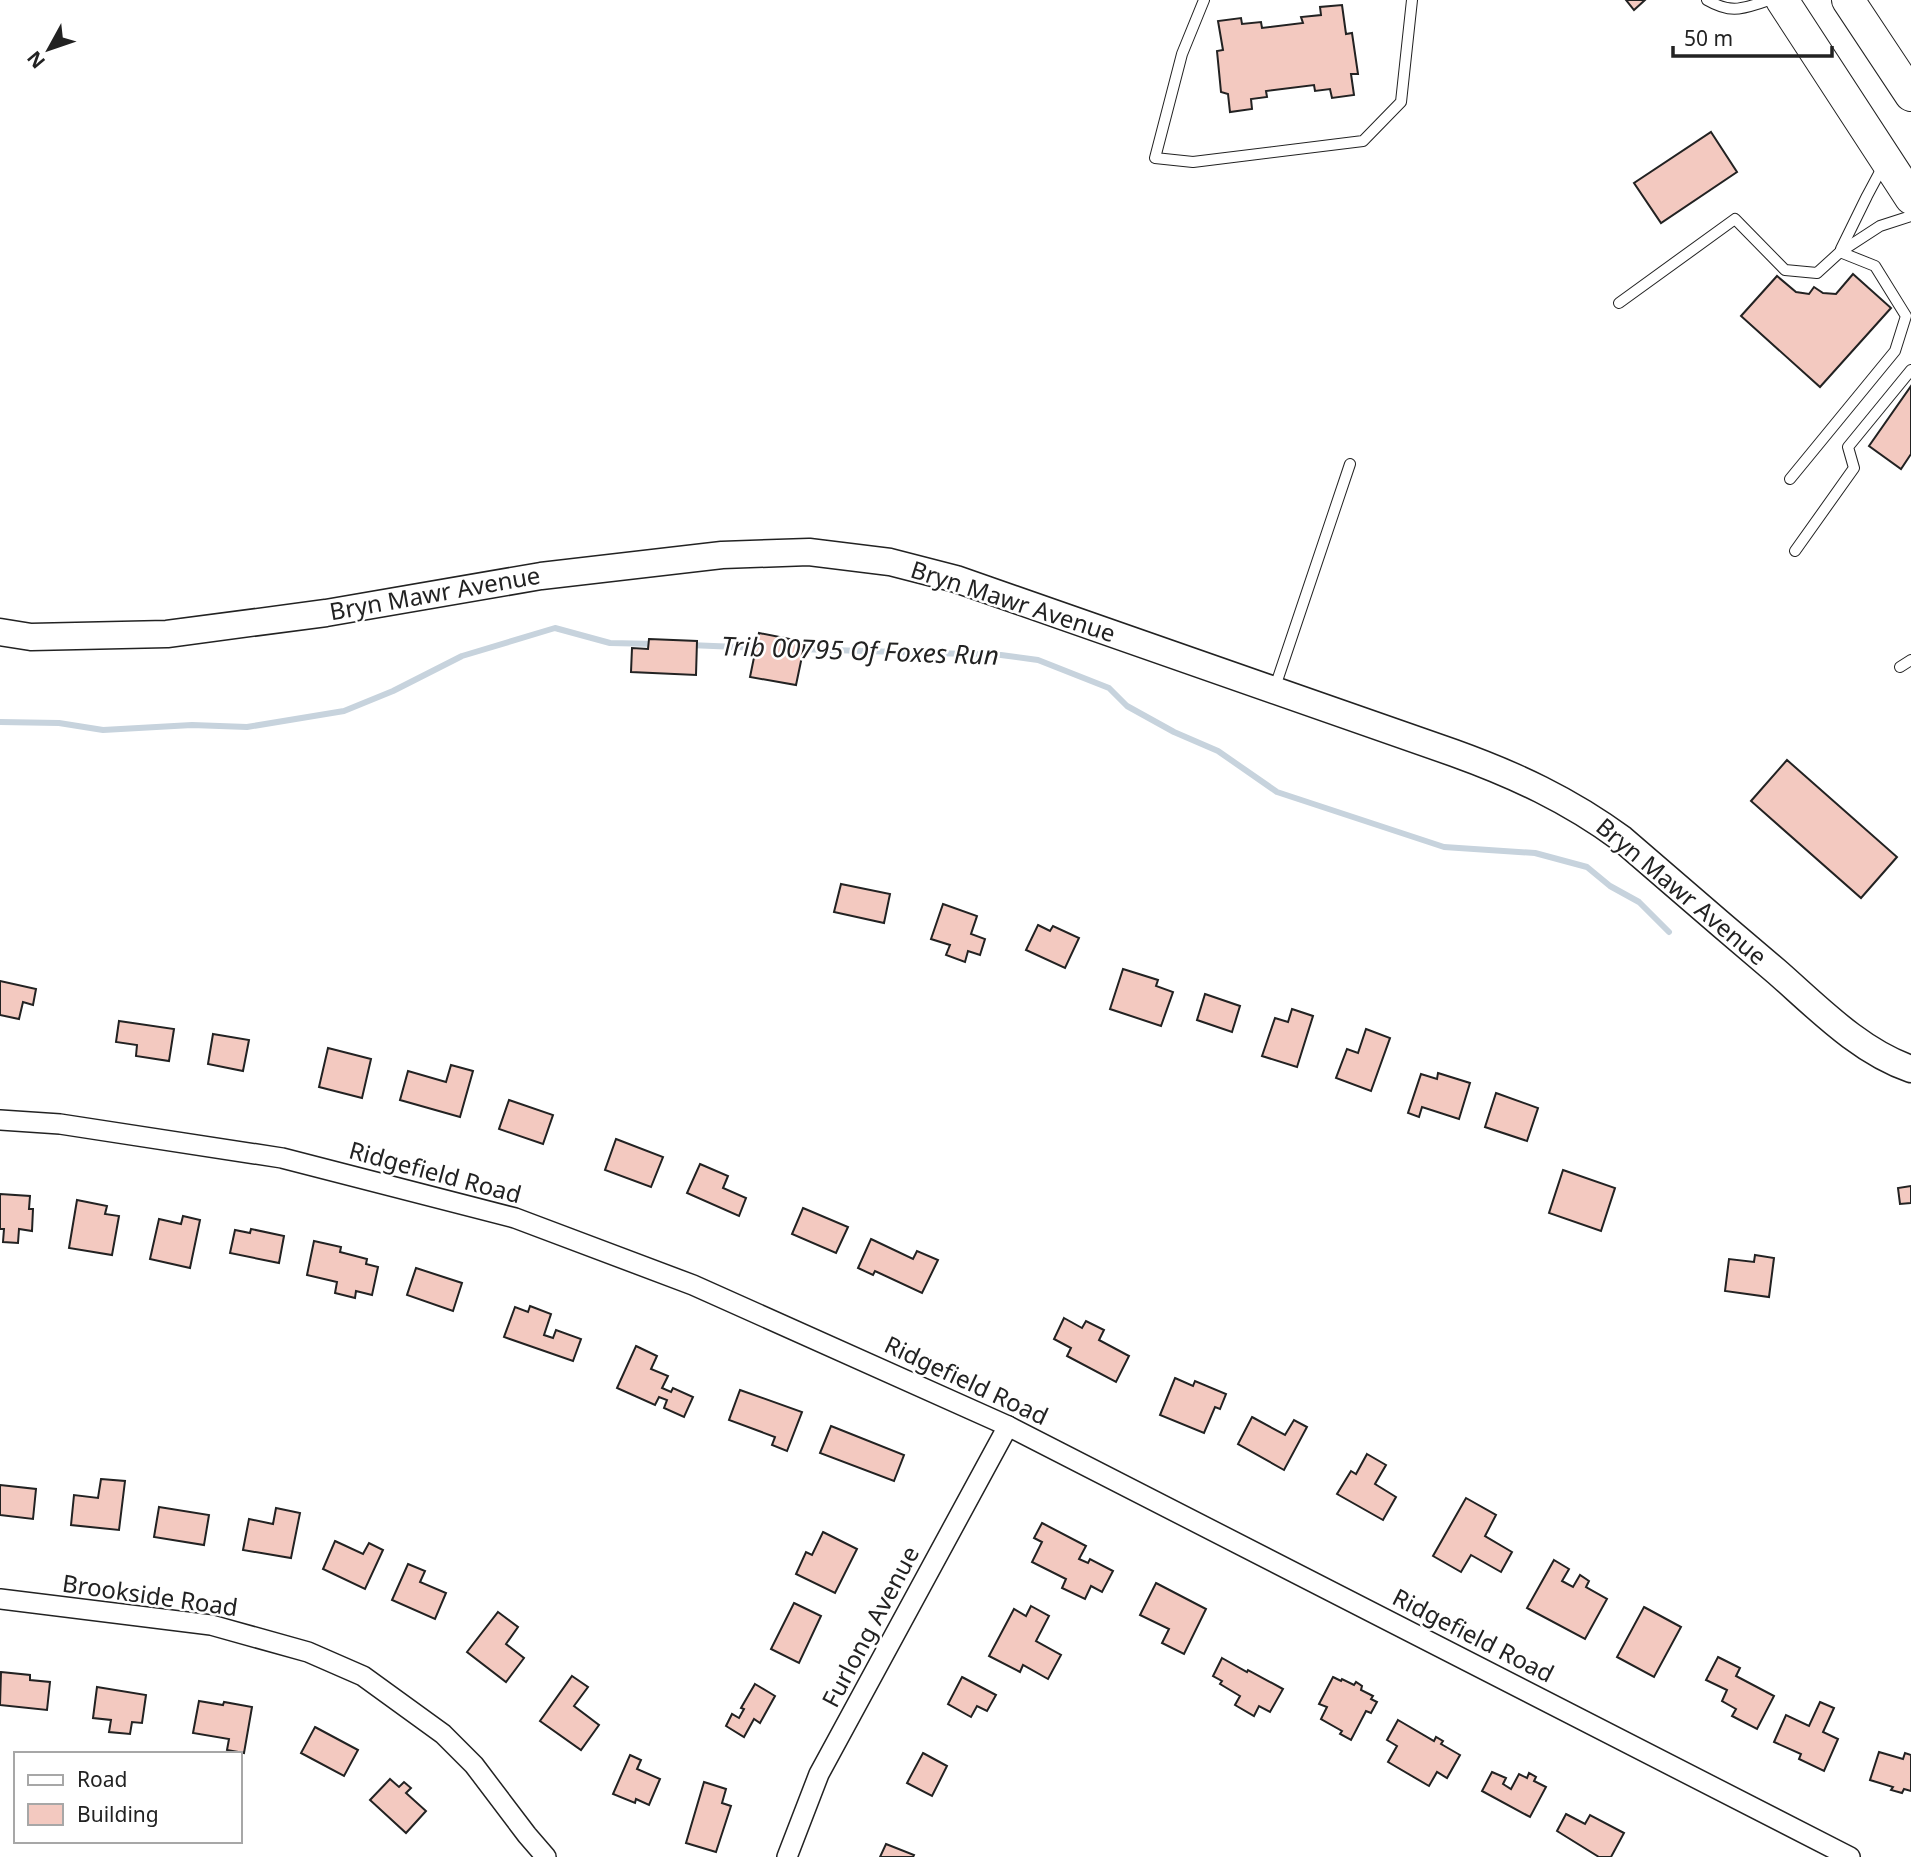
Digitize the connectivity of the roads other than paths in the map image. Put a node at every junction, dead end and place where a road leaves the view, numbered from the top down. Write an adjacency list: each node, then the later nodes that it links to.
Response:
1 (1204, 0): 2 (lane)
2 (1412, 0)
3 (1707, 0): 4 (lane)
4 (1770, 0)
5 (1782, 0): 8 (highway)
6 (1848, 0): 7 (highway)
7 (1911, 95)
8 (1887, 160): 9 (highway); 11 (lane)
9 (1911, 198)
10 (1911, 216): 11 (lane)
11 (1840, 252): 12 (lane); 15 (lane)
12 (1619, 303)
13 (1911, 370): 16 (lane)
14 (1350, 464): 20 (lane)
15 (1790, 478)
16 (1795, 551)
17 (0, 632): 20 (main road, Bryn Mawr Avenue)
18 (1911, 660): 19 (lane)
19 (1900, 667)
20 (1273, 690): 21 (main road, Bryn Mawr Avenue)
21 (1911, 1069)
22 (0, 1120): 23 (street, Ridgefield Road)
23 (1008, 1426): 26 (street, Furlong Avenue); 27 (street, Ridgefield Road)
24 (0, 1599): 25 (street, Brookside Road)
25 (546, 1857)
26 (787, 1857)
27 (1850, 1857)

